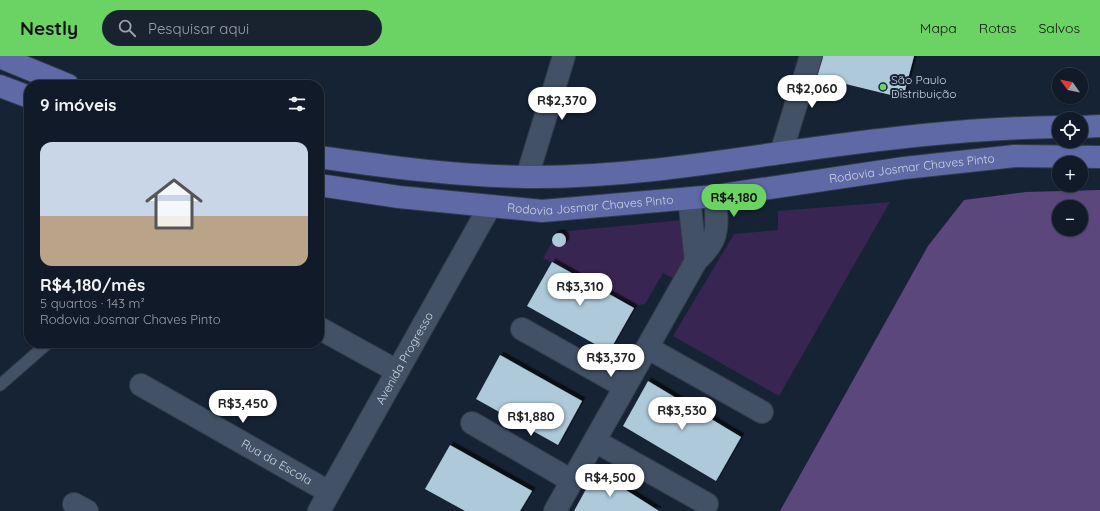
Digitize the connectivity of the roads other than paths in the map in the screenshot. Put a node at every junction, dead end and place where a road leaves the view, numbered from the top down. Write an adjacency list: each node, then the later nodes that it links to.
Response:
1 (564, 56): 13 (street)
2 (811, 56): 10 (street)
3 (0, 57): 4 (main road)
4 (56, 80)
5 (0, 86): 6 (main road)
6 (24, 95)
7 (1100, 126): 9 (main road)
8 (1052, 127): 10 (main road)
9 (1088, 127)
10 (780, 153): 13 (main road)
11 (1100, 157): 15 (main road, Rodovia Josmar Chaves Pinto)
12 (324, 158): 13 (main road)
13 (528, 177)
14 (324, 186): 17 (main road, Rodovia Josmar Chaves Pinto)
15 (715, 196): 16 (main road, Rodovia Josmar Chaves Pinto); 18 (street)
16 (689, 198): 17 (main road, Rodovia Josmar Chaves Pinto); 18 (street)
17 (490, 206): 23 (street, Avenida Progresso)
18 (696, 261): 22 (street)
19 (522, 329): 26 (street)
20 (324, 331): 23 (street)
21 (42, 348): 24 (lane)
22 (648, 348): 26 (street); 27 (street)
23 (397, 371): 31 (street, Avenida Progresso)
24 (0, 385)
25 (140, 385): 31 (street, Rua da Escola)
26 (625, 388): 29 (street)
27 (762, 412)
28 (472, 423): 30 (street)
29 (595, 442): 30 (street); 32 (street)
30 (572, 481): 34 (street)
31 (329, 492): 33 (street, Avenida Progresso)
32 (707, 504)
33 (318, 511)
34 (555, 511)

